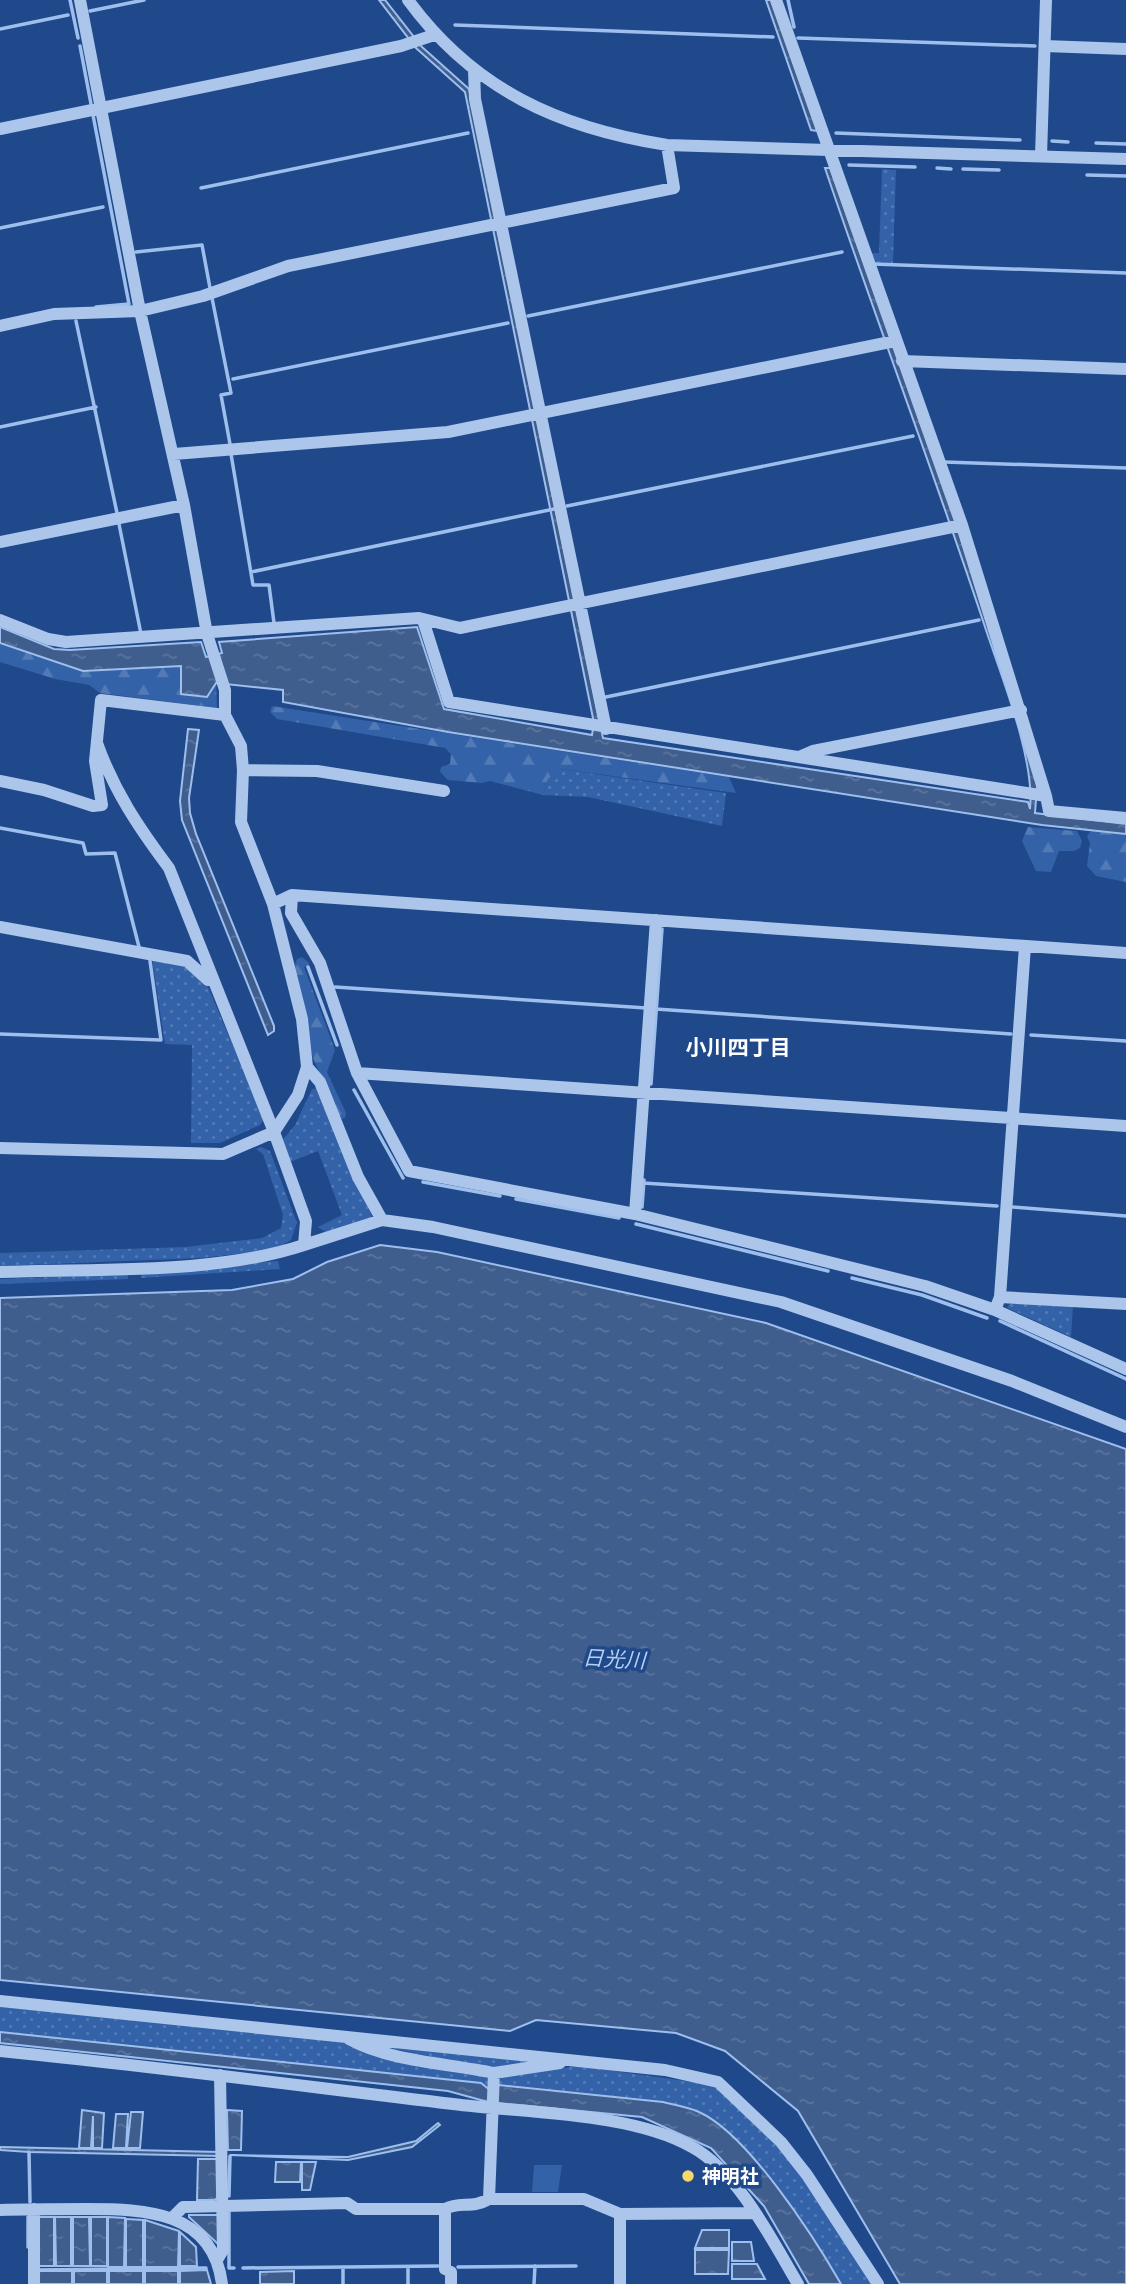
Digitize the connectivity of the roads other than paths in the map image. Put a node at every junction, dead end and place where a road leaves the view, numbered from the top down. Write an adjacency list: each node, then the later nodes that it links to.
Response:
1 (80, 0): 9 (street)
2 (408, 0): 5 (street)
3 (776, 0): 12 (street)
4 (1046, 0): 6 (street)
5 (434, 35): 8 (street); 9 (street)
6 (1045, 46): 7 (street); 13 (street)
7 (1126, 49)
8 (474, 70): 11 (street); 15 (street)
9 (102, 108): 10 (street); 16 (street)
10 (0, 129)
11 (667, 145): 12 (street); 15 (street)
12 (829, 150): 13 (street); 18 (street)
13 (1041, 156): 14 (street)
14 (1126, 159)
15 (497, 223): 16 (street); 21 (street)
16 (140, 311): 17 (street); 22 (street)
17 (0, 326)
18 (889, 342): 19 (street); 21 (street)
19 (902, 361): 20 (street); 24 (street)
20 (1126, 369)
21 (536, 413): 22 (street); 26 (street)
22 (174, 454): 23 (street)
23 (184, 505): 25 (street); 29 (street)
24 (956, 526): 26 (street); 30 (street)
25 (0, 542)
26 (580, 603): 28 (street); 32 (street)
27 (0, 620): 29 (street)
28 (423, 620): 29 (street); 32 (street)
29 (207, 634): 31 (street)
30 (1015, 711): 34 (street); 38 (street)
31 (225, 715): 33 (street); 35 (street)
32 (606, 729): 34 (street)
33 (97, 743): 36 (street); 46 (street)
34 (797, 758): 38 (street)
35 (243, 769): 37 (street); 41 (street)
36 (0, 781)
37 (444, 791)
38 (1039, 795): 39 (street)
39 (1126, 818)
40 (292, 895): 41 (street); 42 (street); 48 (street)
41 (273, 904): 47 (street)
42 (656, 920): 44 (street); 49 (street)
43 (0, 927): 46 (street)
44 (1025, 946): 45 (street); 50 (street)
45 (1126, 953)
46 (213, 985): 52 (street)
47 (307, 1067): 52 (street); 55 (street)
48 (357, 1073): 49 (street); 54 (street)
49 (644, 1091): 50 (street); 54 (street)
50 (1013, 1118): 51 (street); 58 (street)
51 (1126, 1126)
52 (274, 1132): 53 (street); 56 (street)
53 (0, 1148)
54 (635, 1214): 60 (street)
55 (383, 1220): 56 (street); 62 (street)
56 (304, 1245): 57 (street)
57 (0, 1272)
58 (1000, 1297): 59 (street); 60 (street)
59 (1126, 1304)
60 (995, 1310): 61 (street)
61 (1126, 1369)
62 (1126, 1427)
63 (0, 2001): 64 (street)
64 (342, 2035): 66 (street); 68 (street)
65 (0, 2051): 67 (street)
66 (577, 2061): 68 (street); 84 (street)
67 (220, 2076): 69 (street); 71 (street)
68 (494, 2077): 69 (street)
69 (492, 2107): 70 (street); 75 (street)
70 (489, 2199): 73 (street); 76 (street)
71 (222, 2206): 73 (street); 77 (street); 78 (street)
72 (34, 2209): 74 (street); 77 (street); 79 (street)
73 (445, 2209): 81 (street)
74 (0, 2210)
75 (755, 2213): 76 (street); 83 (street)
76 (620, 2214): 82 (street)
77 (173, 2217): 78 (street)
78 (217, 2260): 80 (street)
79 (34, 2284)
80 (222, 2284)
81 (451, 2284)
82 (620, 2284)
83 (798, 2284)
84 (878, 2284)

